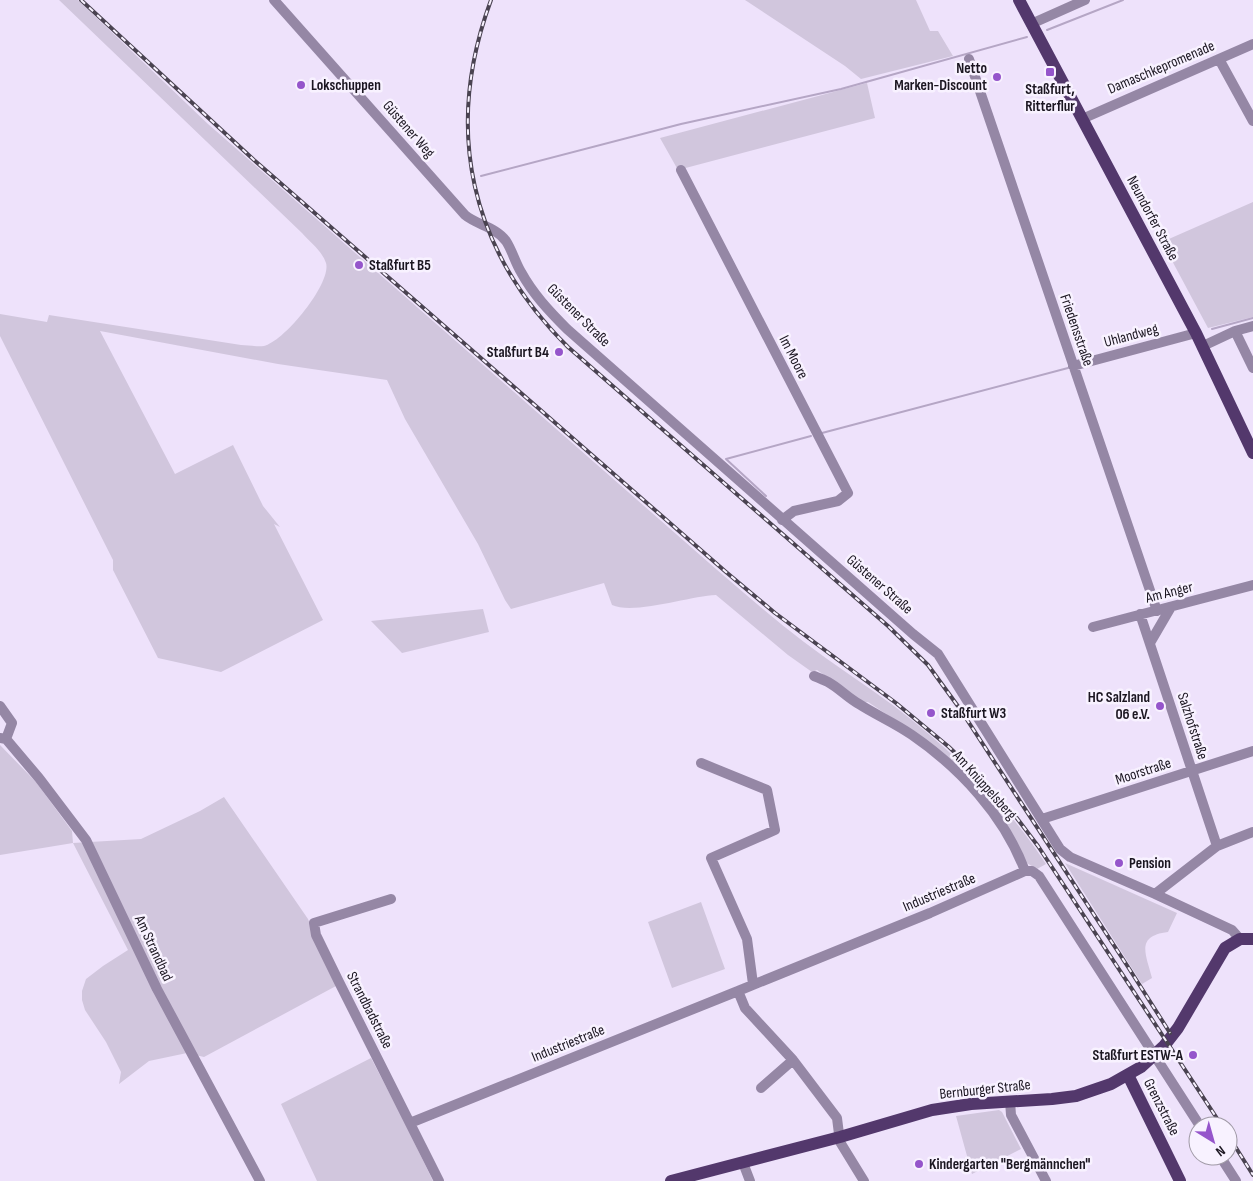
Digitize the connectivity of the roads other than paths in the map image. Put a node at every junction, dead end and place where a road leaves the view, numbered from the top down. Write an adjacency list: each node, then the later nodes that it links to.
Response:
1 (274, 0): 11 (street, Güstener Weg)
2 (1019, 0): 4 (main road, Neundorfer Straße)
3 (1085, 0): 4 (street)
4 (1031, 24): 8 (main road, Neundorfer Straße)
5 (1253, 44): 7 (street, Damaschkepromenade)
6 (969, 59): 16 (street, Friedensstraße)
7 (1219, 59): 8 (street, Damaschkepromenade); 9 (street)
8 (1082, 119): 14 (main road, Neundorfer Straße)
9 (1253, 122)
10 (682, 170): 19 (street, Im Moore)
11 (487, 226): 19 (street, Güstener Straße)
12 (1253, 326): 13 (street)
13 (1235, 331): 15 (street); 17 (street)
14 (1196, 333): 15 (main road, Neundorfer Straße); 16 (street, Uhlandweg)
15 (1203, 346): 18 (main road, Neundorfer Straße)
16 (1073, 366): 22 (street, Friedensstraße)
17 (1253, 368)
18 (1253, 454)
19 (782, 520): 32 (street, Güstener Straße)
20 (1253, 585): 21 (street, Am Anger)
21 (1171, 607): 22 (street, Am Anger); 25 (street)
22 (1157, 611): 23 (street, Am Anger)
23 (1140, 614): 24 (street, Am Anger); 25 (street, Salzhofstraße)
24 (1093, 627)
25 (1150, 644): 31 (street, Salzhofstraße)
26 (814, 676): 35 (street, Am Knüppelsberg)
27 (0, 706): 28 (street, Am Strandbad)
28 (3, 738): 52 (street, Am Strandbad)
29 (1253, 750): 31 (street, Moorstraße)
30 (701, 763): 40 (street)
31 (1192, 770): 32 (street, Moorstraße); 34 (street, Salzhofstraße)
32 (1042, 819): 36 (street, Güstener Straße)
33 (1253, 832): 34 (street)
34 (1217, 846): 36 (street)
35 (1026, 871): 40 (street, Industriestraße); 42 (street)
36 (1155, 894): 39 (street, Güstener Straße)
37 (391, 899): 48 (street, Strandbadstraße)
38 (1253, 939): 39 (main road)
39 (1240, 940): 42 (main road, Bernburger Straße)
40 (752, 984): 41 (street, Industriestraße)
41 (738, 990): 43 (street); 48 (street, Industriestraße)
42 (1155, 1055): 44 (main road, Bernburger Straße); 47 (street)
43 (793, 1060): 45 (street); 49 (street)
44 (1128, 1076): 46 (main road, Bernburger Straße); 58 (main road, Grenzstraße)
45 (761, 1088)
46 (1010, 1101): 49 (main road, Bernburger Straße); 57 (street)
47 (1194, 1116)
48 (410, 1123): 53 (street, Strandbadstraße)
49 (840, 1137): 50 (main road, Bernburger Straße); 56 (street)
50 (744, 1162): 54 (main road, Bernburger Straße); 55 (street)
51 (1226, 1166): 59 (street)
52 (260, 1181)
53 (440, 1181)
54 (671, 1181)
55 (750, 1181)
56 (864, 1181)
57 (1046, 1181)
58 (1180, 1181)
59 (1236, 1181)

